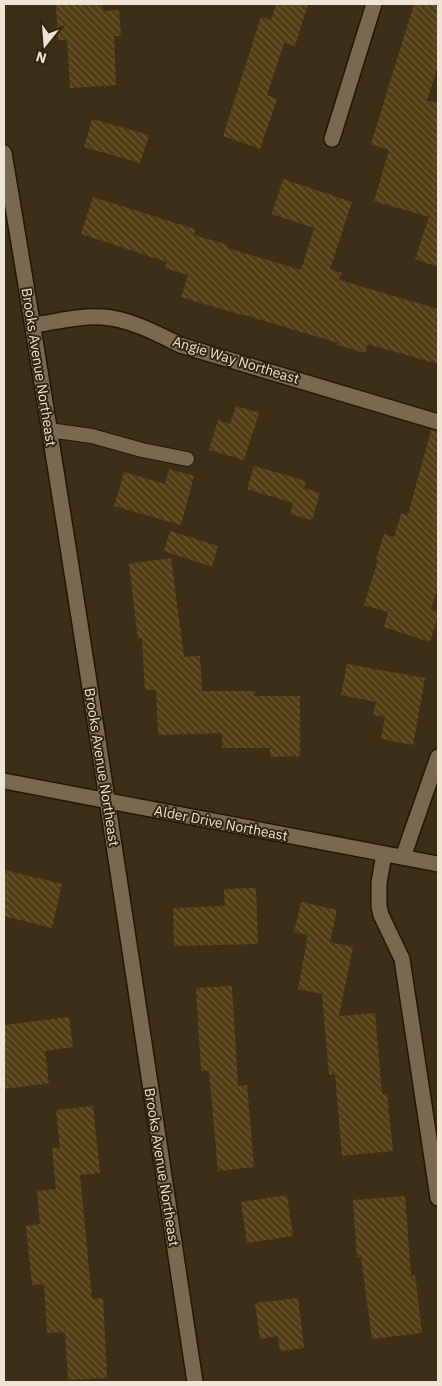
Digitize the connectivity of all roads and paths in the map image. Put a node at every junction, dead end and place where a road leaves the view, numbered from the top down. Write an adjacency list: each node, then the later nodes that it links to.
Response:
1 (374, 4): 2 (street)
2 (332, 139)
3 (4, 153): 4 (street, Brooks Avenue Northeast)
4 (33, 325): 5 (street, Angie Way Northeast); 6 (street, Brooks Avenue Northeast)
5 (438, 422)
6 (49, 430): 7 (lane); 10 (street, Brooks Avenue Northeast)
7 (187, 459)
8 (438, 758): 12 (street)
9 (4, 781): 10 (street, Alder Drive Northeast)
10 (107, 801): 11 (street, Alder Drive Northeast); 15 (street, Brooks Avenue Northeast)
11 (384, 854): 12 (street, Alder Drive Northeast); 14 (street)
12 (403, 857): 13 (street, Alder Drive Northeast)
13 (438, 864)
14 (438, 1198)
15 (195, 1382)

